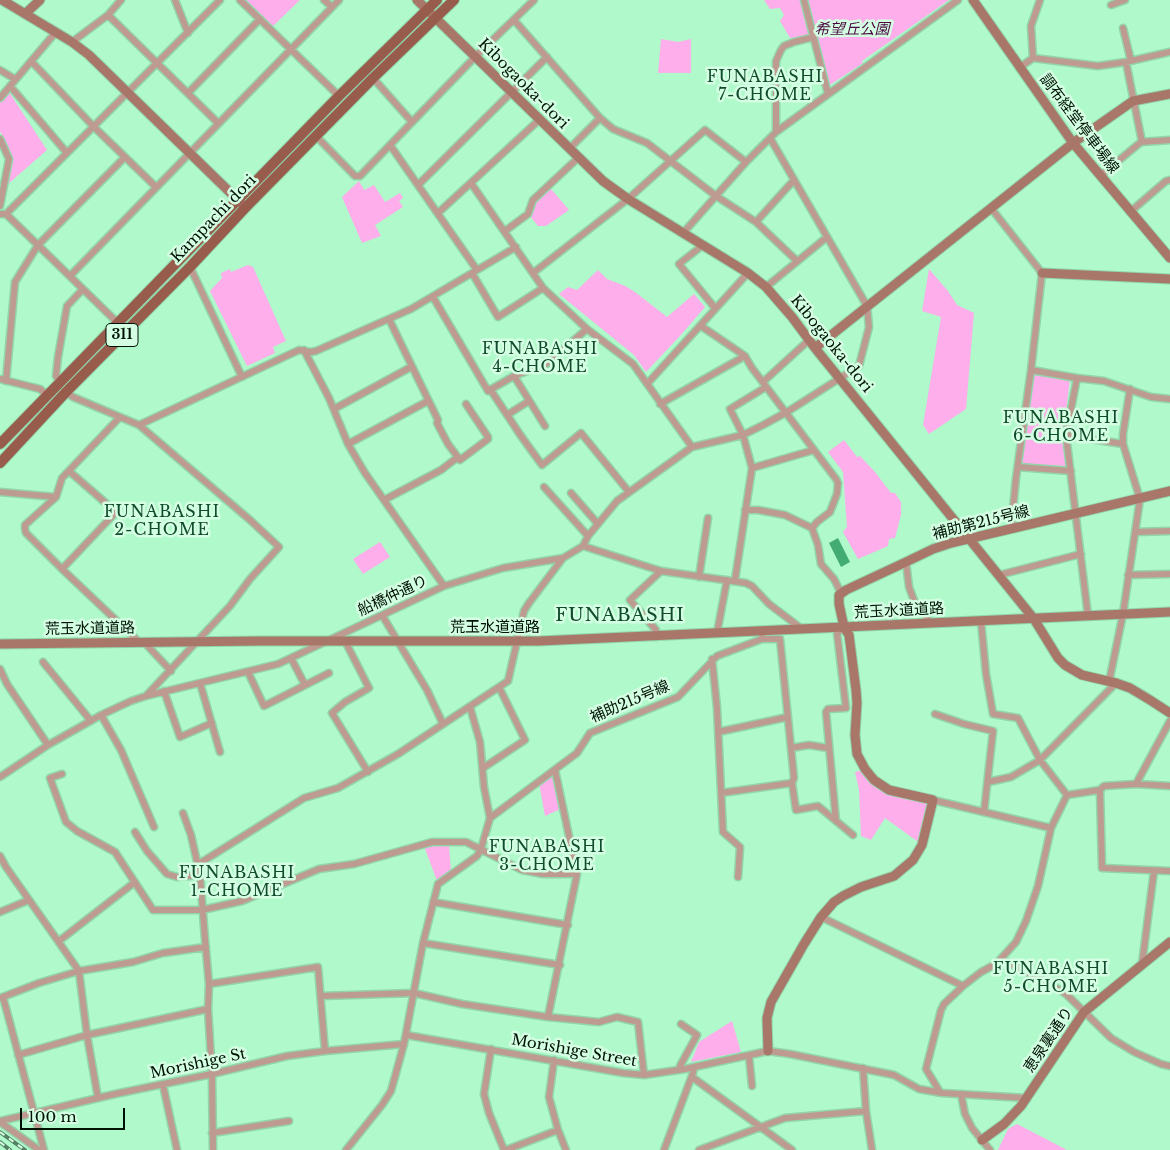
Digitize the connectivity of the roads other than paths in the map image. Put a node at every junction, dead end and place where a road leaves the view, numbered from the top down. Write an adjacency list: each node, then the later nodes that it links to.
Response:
1 (2, 0): 21 (street)
2 (40, 0): 21 (street)
3 (121, 0): 22 (street)
4 (175, 0): 28 (street)
5 (220, 0): 28 (street)
6 (240, 0): 24 (street)
7 (324, 0): 19 (street)
8 (339, 0): 19 (street)
9 (417, 0): 20 (street)
10 (437, 0): 20 (main road, Kampachi dori / 311)
11 (454, 0): 23 (main road, Kampachi dori / 311)
12 (534, 0): 25 (street)
13 (804, 0): 29 (street)
14 (958, 0): 47 (street)
15 (973, 0): 39 (street, 調布経堂停車場線)
16 (1040, 0): 35 (street)
17 (1126, 0): 18 (street)
18 (1111, 5)
19 (332, 7): 31 (street)
20 (427, 9): 23 (street); 49 (main road, Kampachi dori / 311)
21 (25, 14): 27 (street)
22 (108, 14): 30 (street); 38 (street)
23 (435, 17): 33 (street, Kibogaoka-dori); 41 (main road, Kampachi dori / 311)
24 (260, 19): 31 (street); 46 (street)
25 (514, 20): 33 (street); 34 (street)
26 (1123, 28): 37 (street)
27 (55, 33): 30 (street); 36 (street)
28 (188, 33): 38 (street)
29 (814, 37): 47 (street); 57 (street)
30 (72, 42): 45 (street)
31 (291, 49): 49 (street); 55 (street)
32 (1170, 52): 37 (street)
33 (475, 57): 44 (street, Kibogaoka-dori); 54 (street)
34 (547, 57): 44 (street); 52 (street)
35 (1032, 58): 37 (street); 39 (street)
36 (31, 61): 42 (street); 56 (street)
37 (1129, 62): 51 (street)
38 (158, 63): 45 (street); 46 (street)
39 (1019, 68): 63 (street, 調布経堂停車場線)
40 (0, 70): 42 (street)
41 (373, 78): 54 (street); 58 (main road, Kampachi dori / 311)
42 (15, 79): 43 (street)
43 (10, 86): 50 (street); 67 (street)
44 (510, 92): 53 (street, Kibogaoka-dori); 76 (street)
45 (128, 93): 56 (street); 66 (street)
46 (188, 93): 55 (street)
47 (828, 94): 57 (street)
48 (1170, 94): 51 (street)
49 (339, 96): 80 (main road, Kampachi dori / 311)
50 (0, 98)
51 (1133, 101): 62 (street); 63 (street)
52 (600, 118): 65 (street); 70 (street)
53 (539, 120): 65 (street, Kibogaoka-dori); 75 (street)
54 (412, 122): 64 (street)
55 (218, 123): 66 (street)
56 (94, 127): 67 (street); 68 (street)
57 (776, 132): 59 (street)
58 (317, 137): 64 (street); 80 (main road, Kampachi dori / 311)
59 (770, 138): 71 (street); 73 (street)
60 (0, 139): 81 (street)
61 (1170, 140): 62 (street)
62 (1142, 142): 72 (street)
63 (1073, 143): 72 (street, 調布経堂停車場線); 82 (street)
64 (390, 145): 76 (street)
65 (568, 149): 69 (street, Kibogaoka-dori)
66 (190, 152): 77 (street); 80 (street)
67 (67, 153): 85 (street)
68 (125, 157): 77 (street); 90 (street)
69 (578, 158): 79 (street, Kibogaoka-dori); 87 (street)
70 (670, 162): 71 (street); 78 (street); 79 (street)
71 (746, 162): 78 (street)
72 (1100, 176): 83 (street, 調布経堂停車場線)
73 (794, 180): 86 (street); 89 (street)
74 (1170, 180): 83 (street)
75 (471, 183): 84 (street); 87 (street)
76 (418, 186): 84 (street)
77 (156, 187): 100 (street)
78 (716, 196): 86 (street); 88 (street)
79 (628, 199): 88 (street, Kibogaoka-dori); 97 (street)
80 (242, 204): 95 (main road, Kampachi dori / 311); 109 (main road, Kampachi dori / 311)
81 (0, 206)
82 (991, 208): 99 (street); 106 (street)
83 (1130, 212): 93 (street, 調布経堂停車場線)
84 (438, 213): 96 (street)
85 (3, 214): 90 (street)
86 (756, 222): 94 (street)
87 (506, 231): 92 (street)
88 (684, 232): 91 (street, Kibogaoka-dori)
89 (827, 237): 94 (street); 106 (street)
90 (38, 245): 100 (street); 123 (street)
91 (703, 245): 98 (street, Kibogaoka-dori); 107 (street)
92 (516, 246): 96 (street); 97 (street)
93 (1170, 258)
94 (797, 261): 102 (street)
95 (190, 267): 112 (main road, Kampachi dori / 311); 120 (street)
96 (474, 272): 103 (street); 105 (street)
97 (533, 273): 103 (street)
98 (748, 273): 102 (street, Kibogaoka-dori); 107 (street)
99 (1042, 273): 101 (street); 118 (street)
100 (70, 276): 104 (street)
101 (1170, 279)
102 (766, 287): 113 (street, Kibogaoka-dori)
103 (543, 288): 111 (street)
104 (83, 289): 109 (street); 124 (street)
105 (433, 297): 108 (street); 127 (street)
106 (867, 306): 114 (street); 122 (street)
107 (716, 308): 110 (street)
108 (389, 319): 115 (street); 117 (street)
109 (118, 323): 112 (street); 124 (main road, Kampachi dori / 311)
110 (701, 326): 116 (street); 125 (street)
111 (587, 329): 119 (street); 125 (street)
112 (126, 331): 129 (main road, Kampachi dori / 311)
113 (809, 340): 114 (street, Kibogaoka-dori); 126 (street)
114 (815, 348): 122 (street, Kibogaoka-dori)
115 (304, 350): 120 (street); 136 (street)
116 (745, 356): 126 (street); 135 (street)
117 (411, 367): 132 (street); 136 (street)
118 (1031, 370): 121 (street); 152 (street)
119 (514, 376): 127 (street); 133 (street)
120 (242, 377): 140 (street)
121 (1077, 378): 128 (street); 143 (street)
122 (841, 379): 137 (street); 172 (street, Kibogaoka-dori)
123 (3, 380): 130 (street)
124 (61, 382): 130 (main road, Kampachi dori / 311)
125 (647, 384): 135 (street)
126 (765, 385): 137 (street); 142 (street)
127 (490, 389): 138 (street)
128 (1130, 389): 131 (street); 146 (street)
129 (66, 392): 139 (street); 150 (main road, Kampachi dori / 311)
130 (47, 396): 144 (main road, Kampachi dori / 311)
131 (1170, 398)
132 (428, 401): 145 (street); 149 (street)
133 (528, 401): 138 (street); 141 (street)
134 (466, 404): 149 (street)
135 (660, 404): 147 (street)
136 (334, 409): 145 (street)
137 (787, 412): 142 (street); 148 (street)
138 (507, 415): 157 (street)
139 (120, 417): 140 (street); 153 (street)
140 (139, 425): 200 (street)
141 (545, 426)
142 (743, 435): 147 (street); 151 (street)
143 (1066, 435): 146 (street); 154 (street)
144 (0, 444)
145 (348, 444): 162 (street)
146 (1123, 444): 161 (street)
147 (692, 447): 157 (street)
148 (814, 450): 151 (street); 167 (street)
149 (458, 457): 162 (street)
150 (0, 463)
151 (752, 468): 163 (street)
152 (1018, 468): 154 (street); 168 (street)
153 (69, 471): 160 (street); 177 (street)
154 (1071, 471): 164 (street)
155 (544, 487): 171 (street)
156 (1170, 491): 161 (street, 補助第215号線)
157 (629, 492): 166 (street)
158 (1, 493): 160 (street)
159 (571, 493): 166 (street)
160 (56, 497): 177 (street)
161 (1140, 498): 164 (street, 補助第215号線); 170 (street)
162 (384, 500): 185 (street)
163 (745, 510): 167 (street); 184 (street)
164 (1076, 514): 168 (street, 補助第215号線); 174 (street)
165 (708, 518): 182 (street)
166 (598, 524): 171 (street)
167 (812, 528): 186 (street)
168 (1012, 529): 172 (street, 補助第215号線)
169 (1170, 531): 170 (street)
170 (1135, 532): 181 (street)
171 (588, 536): 173 (street)
172 (969, 538): 176 (street, 補助第215号線); 180 (street, Kibogaoka-dori)
173 (583, 546): 175 (street, 船橋仲通り); 178 (street)
174 (1081, 554): 180 (street); 190 (street)
175 (563, 558): 185 (street, 船橋仲通り); 203 (street)
176 (906, 562): 186 (street, 補助第215号線); 193 (street)
177 (62, 569): 204 (street)
178 (661, 571): 182 (street); 199 (street)
179 (1170, 574): 181 (street)
180 (999, 575): 191 (street, Kibogaoka-dori)
181 (1128, 575): 188 (street)
182 (699, 577): 183 (street)
183 (727, 580): 184 (street); 196 (street)
184 (735, 580): 195 (street)
185 (444, 586): 189 (street, 船橋仲通り)
186 (841, 593): 194 (street)
187 (1170, 612): 188 (street, 荒玉水道道路)
188 (1123, 614): 190 (street, 荒玉水道道路); 214 (street)
189 (382, 615): 201 (street, 船橋仲通り); 205 (street)
190 (1088, 616): 191 (street, 荒玉水道道路)
191 (1034, 619): 192 (street, 荒玉水道道路); 214 (street, Kibogaoka-dori)
192 (980, 621): 193 (street, 荒玉水道道路); 234 (street)
193 (930, 622): 194 (street, 荒玉水道道路)
194 (844, 627): 195 (street, 荒玉水道道路); 232 (street); 247 (street)
195 (802, 629): 197 (street, 荒玉水道道路)
196 (717, 633): 198 (street, 荒玉水道道路); 199 (street, 荒玉水道道路)
197 (780, 634): 198 (street, 荒玉水道道路); 224 (street)
198 (762, 635): 208 (street, 補助215号線)
199 (656, 636): 203 (street, 荒玉水道道路)
200 (198, 641): 201 (street, 荒玉水道道路); 204 (street, 荒玉水道道路); 211 (street)
201 (324, 641): 202 (street, 荒玉水道道路); 207 (street, 船橋仲通り)
202 (345, 641): 205 (street, 荒玉水道道路); 237 (street)
203 (517, 641): 205 (street, 荒玉水道道路); 217 (street)
204 (142, 642): 206 (street, 荒玉水道道路); 211 (street)
205 (397, 642): 228 (street)
206 (0, 644)
207 (291, 658): 212 (street, 船橋仲通り); 216 (street)
208 (712, 659): 229 (street); 236 (street, 補助215号線)
209 (43, 662): 225 (street)
210 (0, 669): 230 (street)
211 (170, 671): 219 (street)
212 (248, 672): 215 (street, 船橋仲通り); 216 (street)
213 (329, 673): 216 (street)
214 (1112, 682): 221 (street, Kibogaoka-dori); 234 (street)
215 (200, 683): 218 (street, 船橋仲通り); 227 (street)
216 (305, 685)
217 (499, 687): 220 (street); 235 (street)
218 (164, 691): 219 (street, 船橋仲通り); 227 (street)
219 (146, 696): 223 (street, 船橋仲通り)
220 (470, 707): 228 (street); 235 (street)
221 (1170, 713)
222 (935, 714): 240 (street)
223 (102, 715): 225 (street, 船橋仲通り); 252 (street)
224 (788, 717): 229 (street); 231 (street)
225 (91, 720): 230 (street, 船橋仲通り)
226 (1170, 721): 242 (street)
227 (212, 723): 233 (street)
228 (443, 724): 237 (street)
229 (718, 732): 245 (street)
230 (48, 744): 239 (street, 船橋仲通り)
231 (791, 748): 232 (street); 241 (street)
232 (828, 748): 251 (street)
233 (220, 752)
234 (1040, 760): 240 (street); 246 (street)
235 (483, 768): 250 (street)
236 (555, 770): 250 (street, 補助215号線); 261 (street)
237 (368, 772): 258 (street)
238 (62, 774): 264 (street)
239 (0, 777)
240 (988, 782): 248 (street)
241 (792, 784): 245 (street); 251 (street)
242 (1136, 784): 243 (street); 244 (street)
243 (1170, 786)
244 (1100, 790): 246 (street); 259 (street)
245 (721, 793): 263 (street)
246 (1067, 794): 253 (street)
247 (933, 800): 248 (street); 269 (street)
248 (984, 812): 253 (street)
249 (183, 813): 258 (street)
250 (490, 818): 256 (street)
251 (836, 821): 255 (street)
252 (154, 827)
253 (1051, 828): 275 (street)
254 (135, 832): 262 (street)
255 (853, 835)
256 (481, 848): 261 (street); 266 (street); 267 (street)
257 (0, 856): 265 (street)
258 (197, 865): 262 (street)
259 (1154, 871): 260 (street); 276 (street)
260 (1170, 871)
261 (577, 874): 270 (street)
262 (200, 875): 267 (street)
263 (738, 877)
264 (135, 882): 267 (street); 271 (street)
265 (29, 900): 268 (street); 271 (street)
266 (433, 902): 270 (street); 273 (street)
267 (202, 910): 274 (street)
268 (0, 912)
269 (821, 916): 280 (street); 293 (street)
270 (568, 925): 277 (street)
271 (59, 941): 278 (street)
272 (1170, 942): 276 (street, 恵泉裏通り)
273 (423, 943): 277 (street); 281 (street)
274 (206, 947): 278 (street); 279 (street)
275 (1001, 959): 280 (street); 285 (street)
276 (1142, 964): 285 (street, 恵泉裏通り)
277 (560, 965): 286 (street)
278 (79, 971): 283 (street); 288 (street)
279 (209, 984): 282 (street); 284 (street)
280 (963, 986): 306 (street)
281 (414, 993): 282 (street); 286 (street); 289 (street)
282 (321, 996): 292 (street)
283 (1, 997): 294 (street)
284 (208, 1009): 288 (street); 301 (street)
285 (1084, 1012): 297 (street); 309 (street, 恵泉裏通り)
286 (548, 1017): 302 (street)
287 (681, 1024): 300 (street)
288 (87, 1035): 294 (street); 308 (street)
289 (406, 1035): 290 (street); 291 (street, Morishige Street)
290 (404, 1044): 292 (street, Morishige St); 322 (street)
291 (491, 1049): 296 (street, Morishige Street); 323 (street)
292 (325, 1051): 301 (street, Morishige St)
293 (768, 1051): 295 (street, Morishige Street); 299 (street)
294 (18, 1054): 311 (street)
295 (749, 1056): 298 (street, Morishige Street); 305 (street)
296 (554, 1060): 302 (street, Morishige Street); 315 (street)
297 (1170, 1066)
298 (694, 1067): 300 (street, Morishige Street); 303 (street)
299 (863, 1068): 306 (street); 310 (street)
300 (680, 1070): 302 (street, Morishige Street)
301 (212, 1074): 304 (street, Morishige St); 316 (street)
302 (644, 1075)
303 (692, 1077): 314 (street); 325 (street)
304 (163, 1085): 308 (street, Morishige St); 320 (street)
305 (752, 1086)
306 (940, 1092): 307 (street)
307 (961, 1094): 309 (street); 317 (street)
308 (98, 1098): 311 (street, Morishige St)
309 (1026, 1098): 317 (street, 恵泉裏通り)
310 (866, 1111): 314 (street); 328 (street)
311 (34, 1113): 313 (street, Morishige St); 319 (street)
312 (289, 1121): 316 (street)
313 (0, 1122): 318 (street)
314 (762, 1127): 326 (street); 327 (street)
315 (558, 1130): 323 (street); 324 (street)
316 (212, 1133): 321 (street)
317 (982, 1140): 329 (street)
318 (39, 1150)
319 (44, 1150)
320 (177, 1150)
321 (211, 1150)
322 (346, 1150)
323 (505, 1150)
324 (566, 1150)
325 (664, 1150)
326 (700, 1150)
327 (792, 1150)
328 (872, 1150)
329 (990, 1150)

